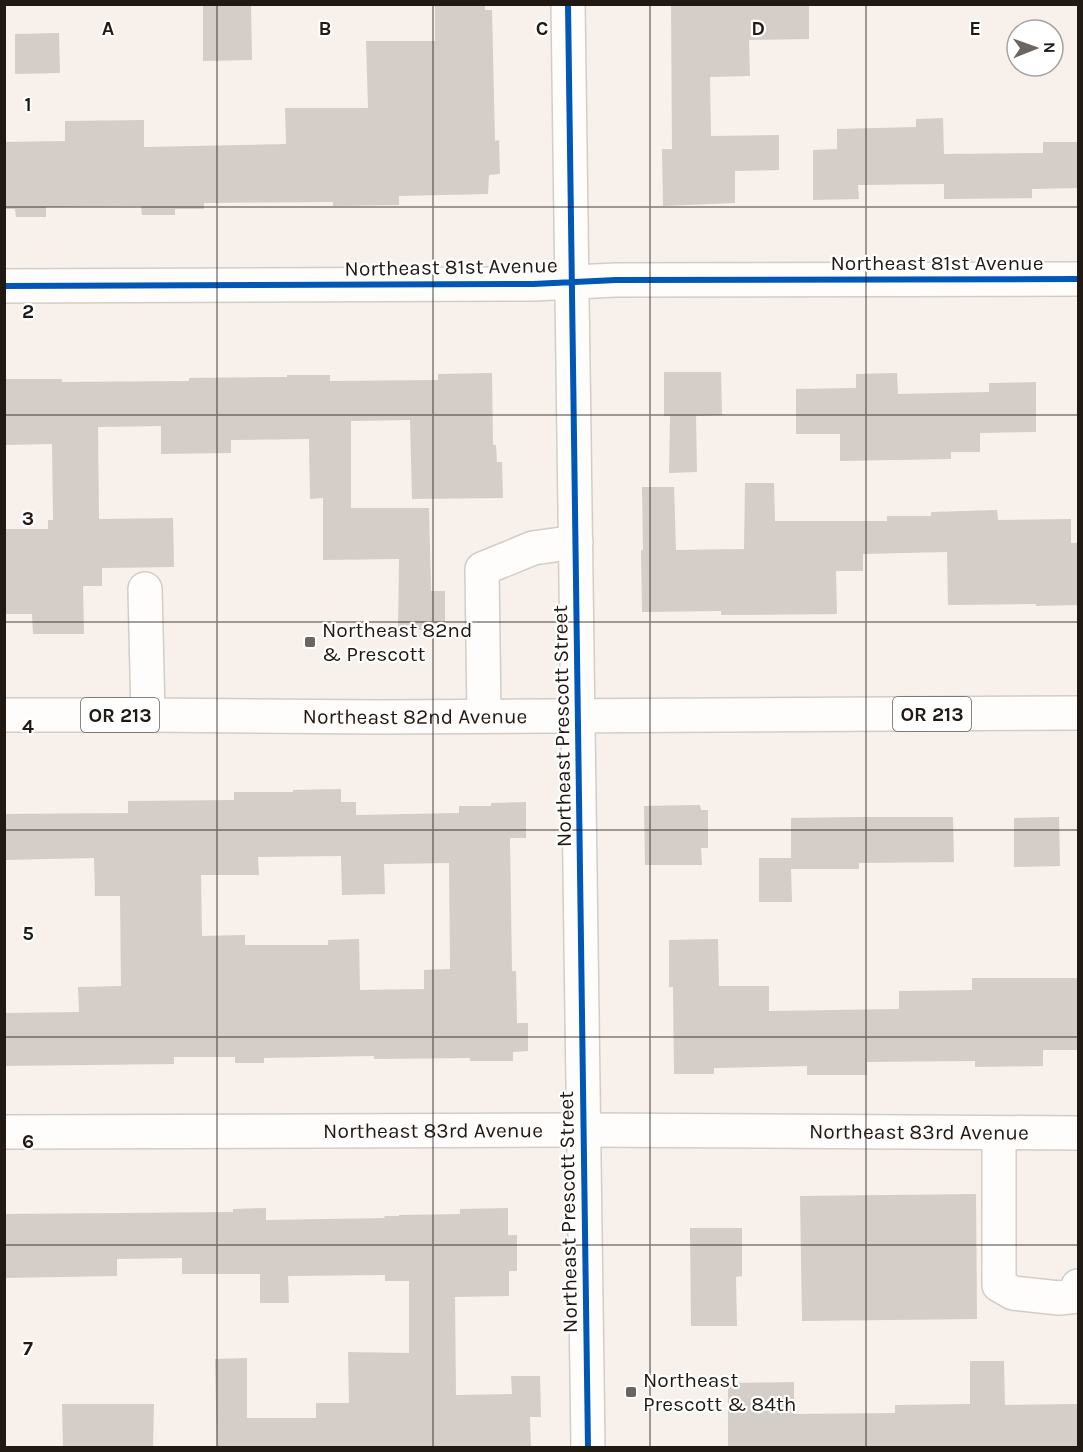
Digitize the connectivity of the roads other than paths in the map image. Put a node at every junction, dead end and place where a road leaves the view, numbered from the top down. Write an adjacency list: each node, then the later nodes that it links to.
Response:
1 (568, 4): 3 (street, Northeast Prescott Street)
2 (1078, 279): 3 (street, Northeast 81st Avenue)
3 (572, 282): 4 (street, Northeast 81st Avenue); 5 (street, Northeast Prescott Street)
4 (4, 286)
5 (576, 542): 10 (street); 11 (street, Northeast Prescott Street)
6 (145, 589): 9 (street)
7 (1078, 713): 11 (street, Northeast 82nd Avenue / OR 213)
8 (4, 715): 9 (street, Northeast 82nd Avenue / OR 213)
9 (148, 715): 10 (street, Northeast 82nd Avenue / OR 213)
10 (484, 716): 11 (street, Northeast 82nd Avenue / OR 213)
11 (578, 716): 12 (street, Northeast Prescott Street)
12 (584, 1130): 13 (street, Northeast 83rd Avenue); 14 (street, Northeast 83rd Avenue); 17 (street, Northeast Prescott Street)
13 (4, 1132)
14 (999, 1133): 15 (street, Northeast 83rd Avenue); 16 (street)
15 (1078, 1133)
16 (1078, 1286)
17 (588, 1448)

